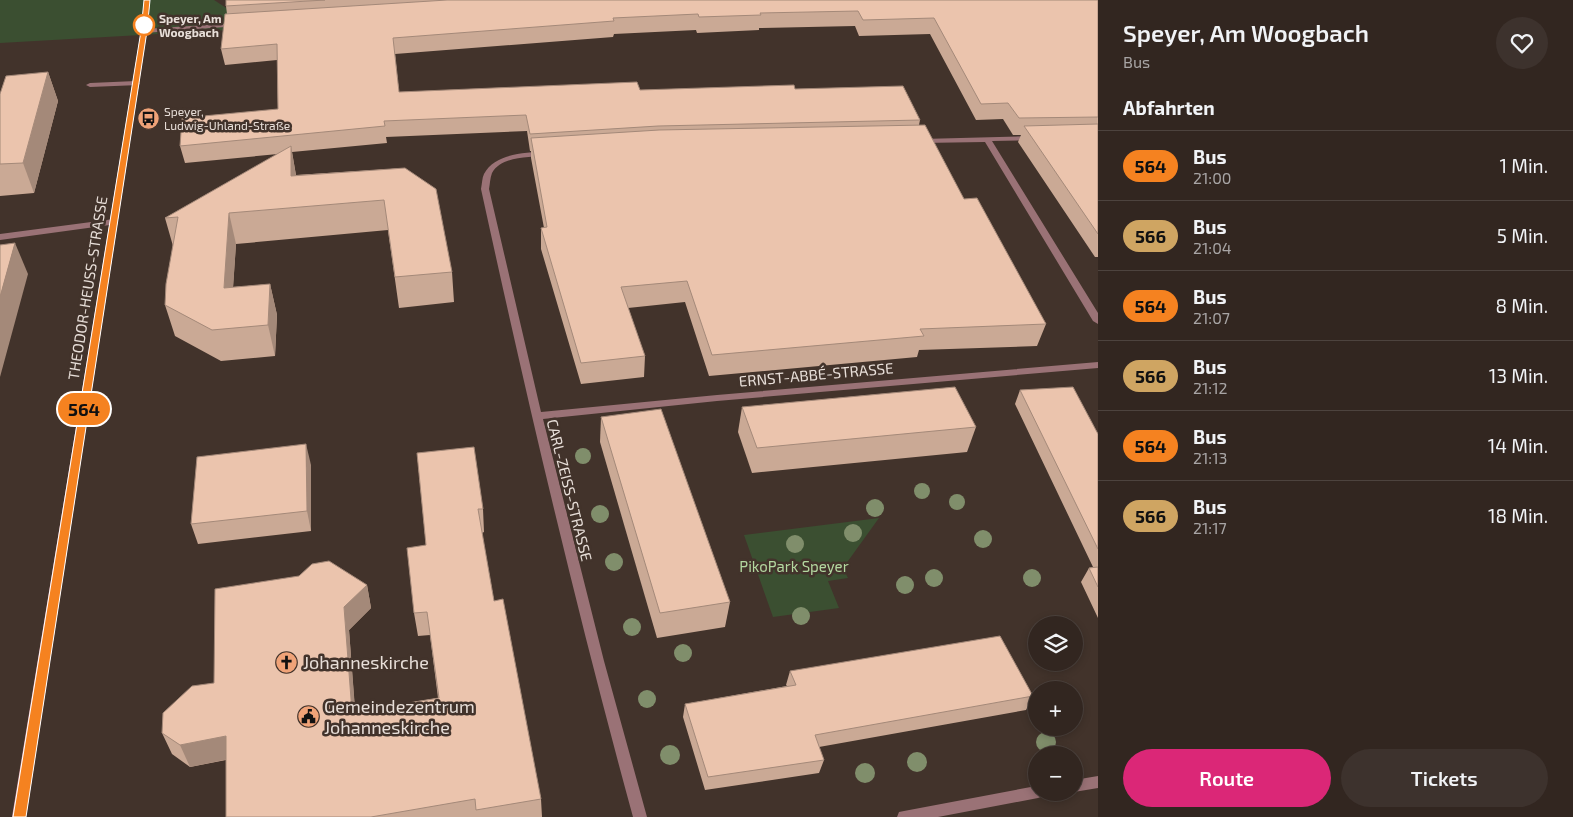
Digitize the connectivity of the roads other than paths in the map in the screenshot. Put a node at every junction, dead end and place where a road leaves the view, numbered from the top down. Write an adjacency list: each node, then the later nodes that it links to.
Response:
1 (147, 0): 3 (main road, THEODOR-HEUSS-STRASSE)
2 (245, 24): 3 (street)
3 (144, 31): 4 (main road, THEODOR-HEUSS-STRASSE)
4 (136, 83): 5 (street); 10 (main road, THEODOR-HEUSS-STRASSE)
5 (90, 85)
6 (1043, 138): 7 (street)
7 (987, 139): 8 (street); 12 (street)
8 (909, 141)
9 (556, 152): 14 (street, CARL-ZEISS-STRASSE)
10 (114, 222): 11 (street); 18 (main road, THEODOR-HEUSS-STRASSE)
11 (0, 237)
12 (1098, 321)
13 (1098, 365): 14 (street, ERNST-ABBÉ-STRASSE)
14 (536, 416): 19 (street, CARL-ZEISS-STRASSE)
15 (1098, 782): 16 (street)
16 (1083, 784)
17 (1028, 794): 20 (street)
18 (19, 817)
19 (640, 817)
20 (904, 817)

